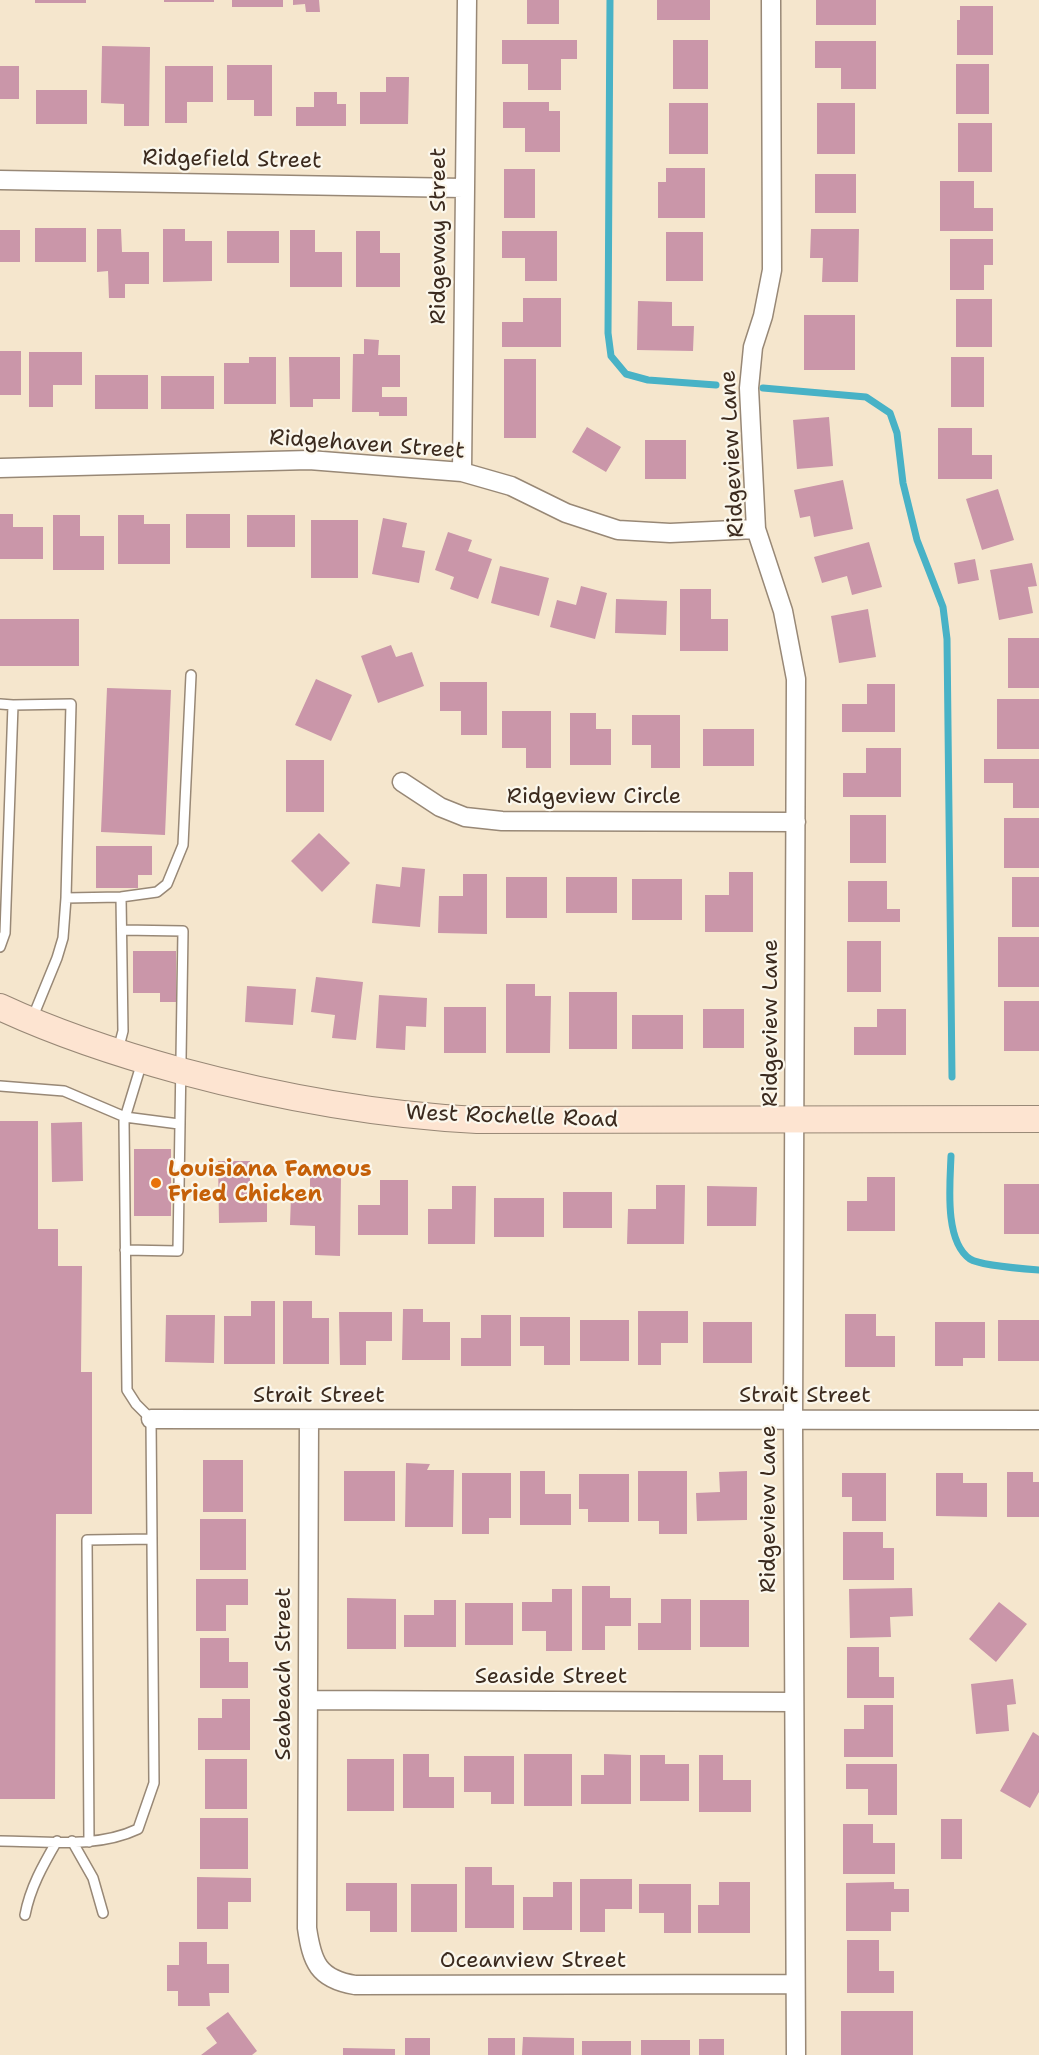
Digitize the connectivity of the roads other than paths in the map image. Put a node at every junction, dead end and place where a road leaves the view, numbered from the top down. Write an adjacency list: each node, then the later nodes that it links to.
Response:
1 (466, 0): 4 (street, Ridgeway Street)
2 (771, 0): 7 (street, Ridgeview Lane)
3 (0, 180): 4 (street, Ridgefield Street)
4 (464, 188): 6 (street, Ridgeway Street)
5 (0, 468): 6 (street, Ridgehaven Street)
6 (462, 472): 7 (street, Ridgehaven Street)
7 (756, 529): 12 (street, Ridgeview Lane)
8 (191, 675): 13 (lane)
9 (0, 704): 10 (lane)
10 (13, 705): 14 (lane); 16 (lane)
11 (402, 782): 12 (street, Ridgeview Circle)
12 (796, 822): 25 (street, Ridgeview Lane)
13 (121, 897): 14 (lane); 15 (lane)
14 (66, 898): 18 (lane)
15 (122, 930): 19 (lane); 21 (lane)
16 (0, 947)
17 (0, 1007): 18 (street, West Rochelle Road)
18 (31, 1022): 19 (street, West Rochelle Road)
19 (118, 1052): 20 (street, West Rochelle Road)
20 (142, 1060): 21 (street, West Rochelle Road); 23 (lane)
21 (180, 1070): 25 (street, West Rochelle Road); 26 (lane)
22 (0, 1086): 23 (lane)
23 (125, 1116): 26 (lane); 27 (lane)
24 (1039, 1119): 25 (street, West Rochelle Road)
25 (795, 1120): 31 (street, Ridgeview Lane)
26 (179, 1124): 27 (lane)
27 (125, 1250): 28 (lane)
28 (151, 1419): 29 (street, Strait Street); 32 (lane)
29 (309, 1420): 31 (street, Strait Street); 33 (street, Seabeach Street)
30 (1039, 1420): 31 (street, Strait Street)
31 (793, 1421): 34 (street, Ridgeview Lane)
32 (152, 1539): 38 (lane); 38 (lane)
33 (308, 1700): 34 (street, Seaside Street); 41 (street, Seabeach Street)
34 (794, 1702): 42 (street, Ridgeview Lane)
35 (0, 1841): 36 (lane)
36 (57, 1841): 37 (lane); 40 (lane)
37 (72, 1841): 38 (lane); 39 (lane)
38 (89, 1842)
39 (103, 1914)
40 (25, 1915)
41 (307, 1928): 42 (street, Oceanview Street)
42 (795, 1984): 43 (street, Ridgeview Lane)
43 (796, 2055)

